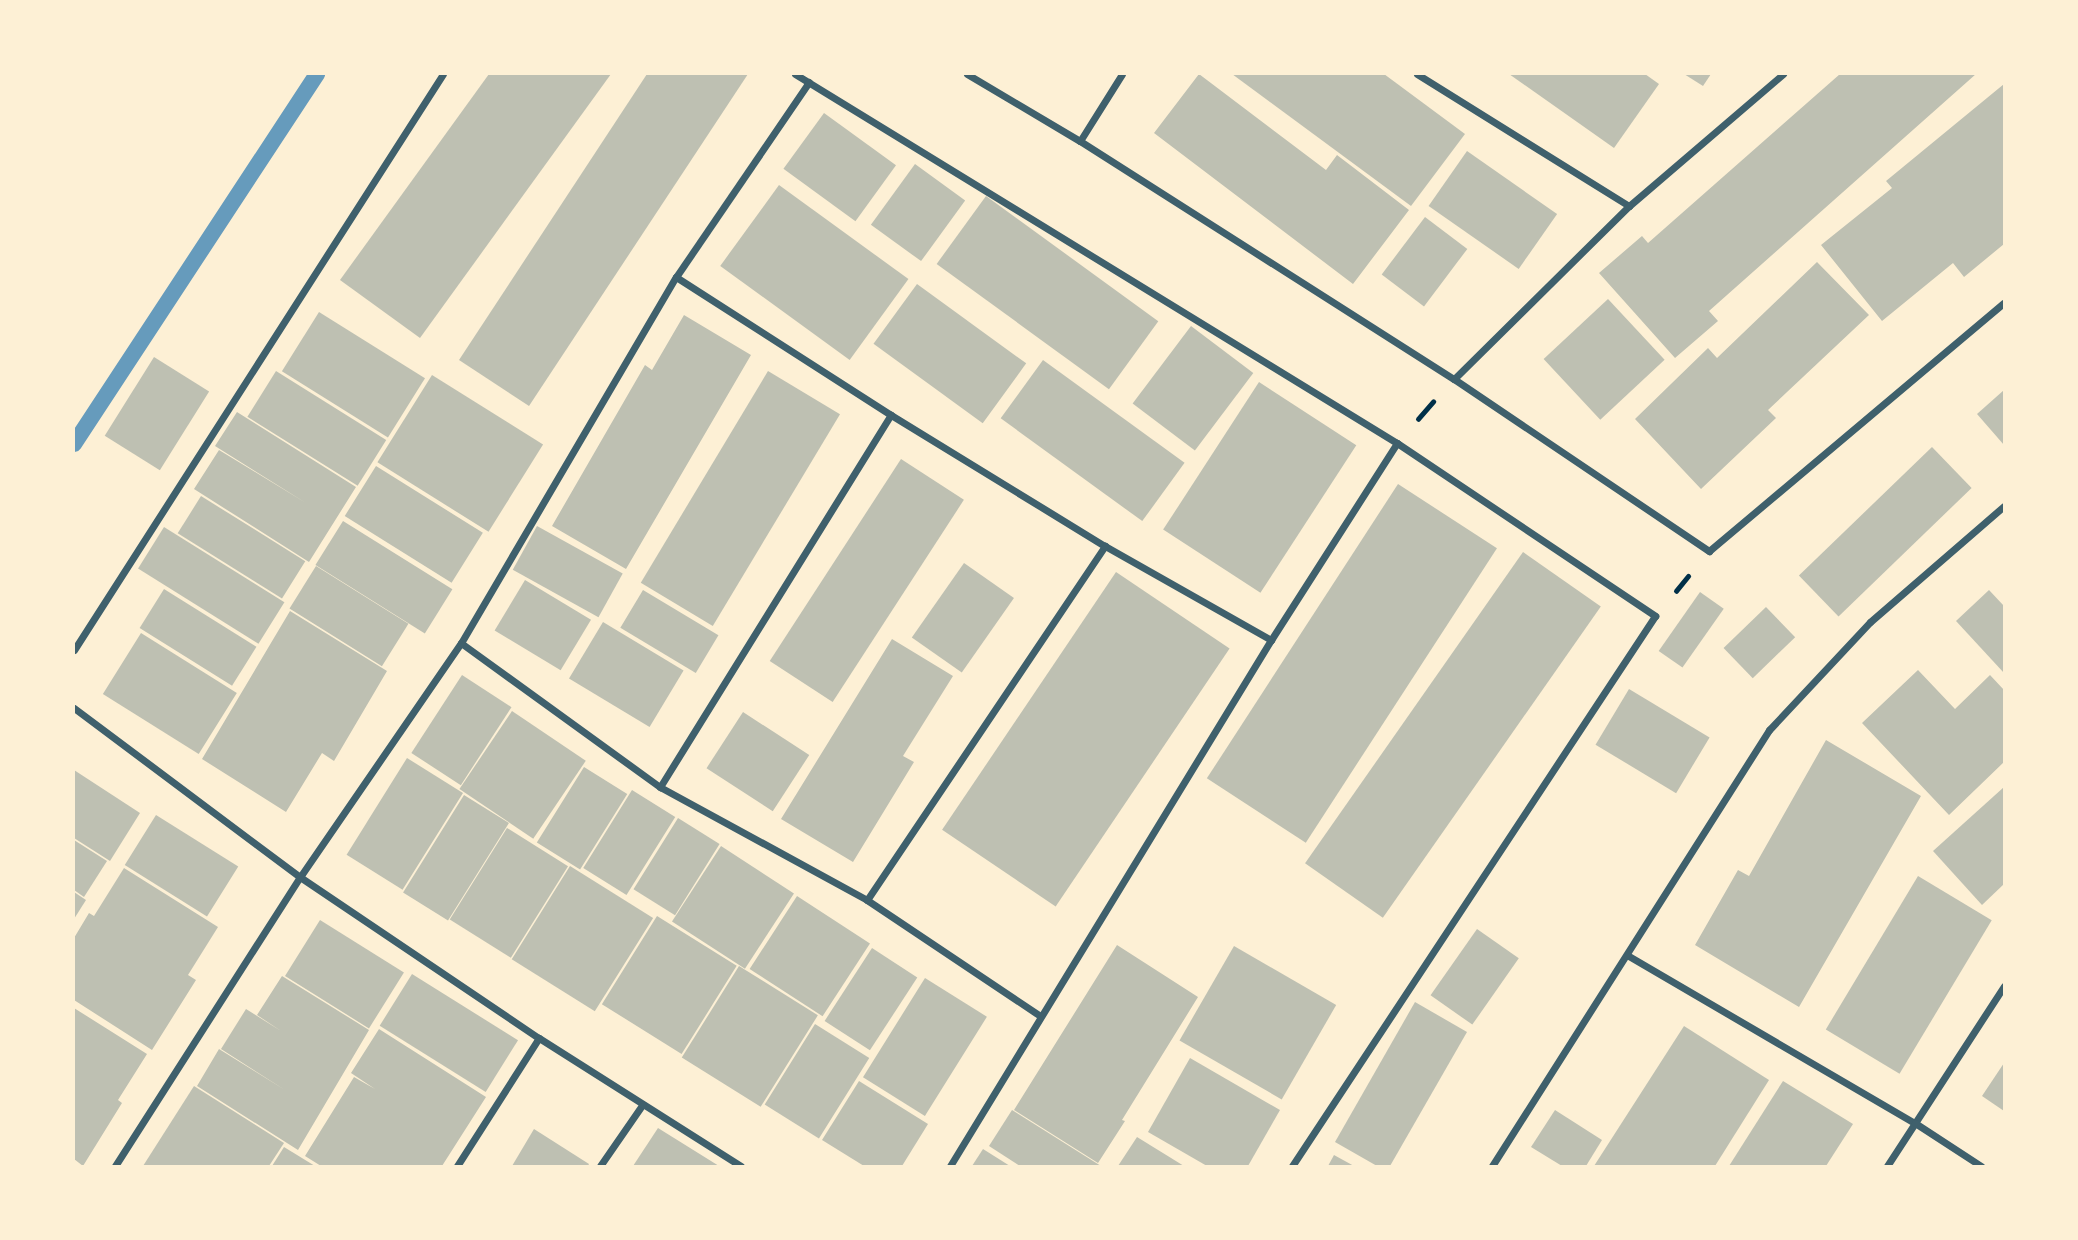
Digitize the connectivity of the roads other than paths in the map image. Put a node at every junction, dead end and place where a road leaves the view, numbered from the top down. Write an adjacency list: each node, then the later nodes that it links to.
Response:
1 (443, 74): 19 (street)
2 (795, 74): 7 (street)
3 (967, 74): 8 (street)
4 (1122, 74): 8 (street)
5 (1418, 74): 9 (street)
6 (1783, 74): 9 (street)
7 (809, 82): 10 (street); 14 (street)
8 (1080, 141): 12 (street)
9 (1629, 206): 12 (street)
10 (676, 277): 13 (street); 18 (street)
11 (2004, 303): 12 (street)
12 (1454, 379)
13 (891, 415): 16 (street); 21 (street)
14 (1397, 443): 17 (street); 35 (street)
15 (2004, 506): 24 (street)
16 (1105, 546): 17 (street); 23 (street)
17 (1271, 640): 26 (street)
18 (461, 643): 21 (street); 22 (street)
19 (74, 650)
20 (74, 708): 22 (street)
21 (660, 787): 23 (street)
22 (300, 877): 27 (street); 30 (street)
23 (867, 900): 26 (street)
24 (1628, 955): 29 (street); 36 (street)
25 (2004, 986): 29 (street)
26 (1040, 1017): 34 (street)
27 (539, 1038): 28 (street); 31 (street)
28 (643, 1104): 32 (street); 33 (street)
29 (1915, 1123): 37 (street); 38 (street)
30 (115, 1167)
31 (457, 1167)
32 (600, 1167)
33 (741, 1167)
34 (950, 1167)
35 (1292, 1167)
36 (1492, 1167)
37 (1887, 1167)
38 (1982, 1167)

